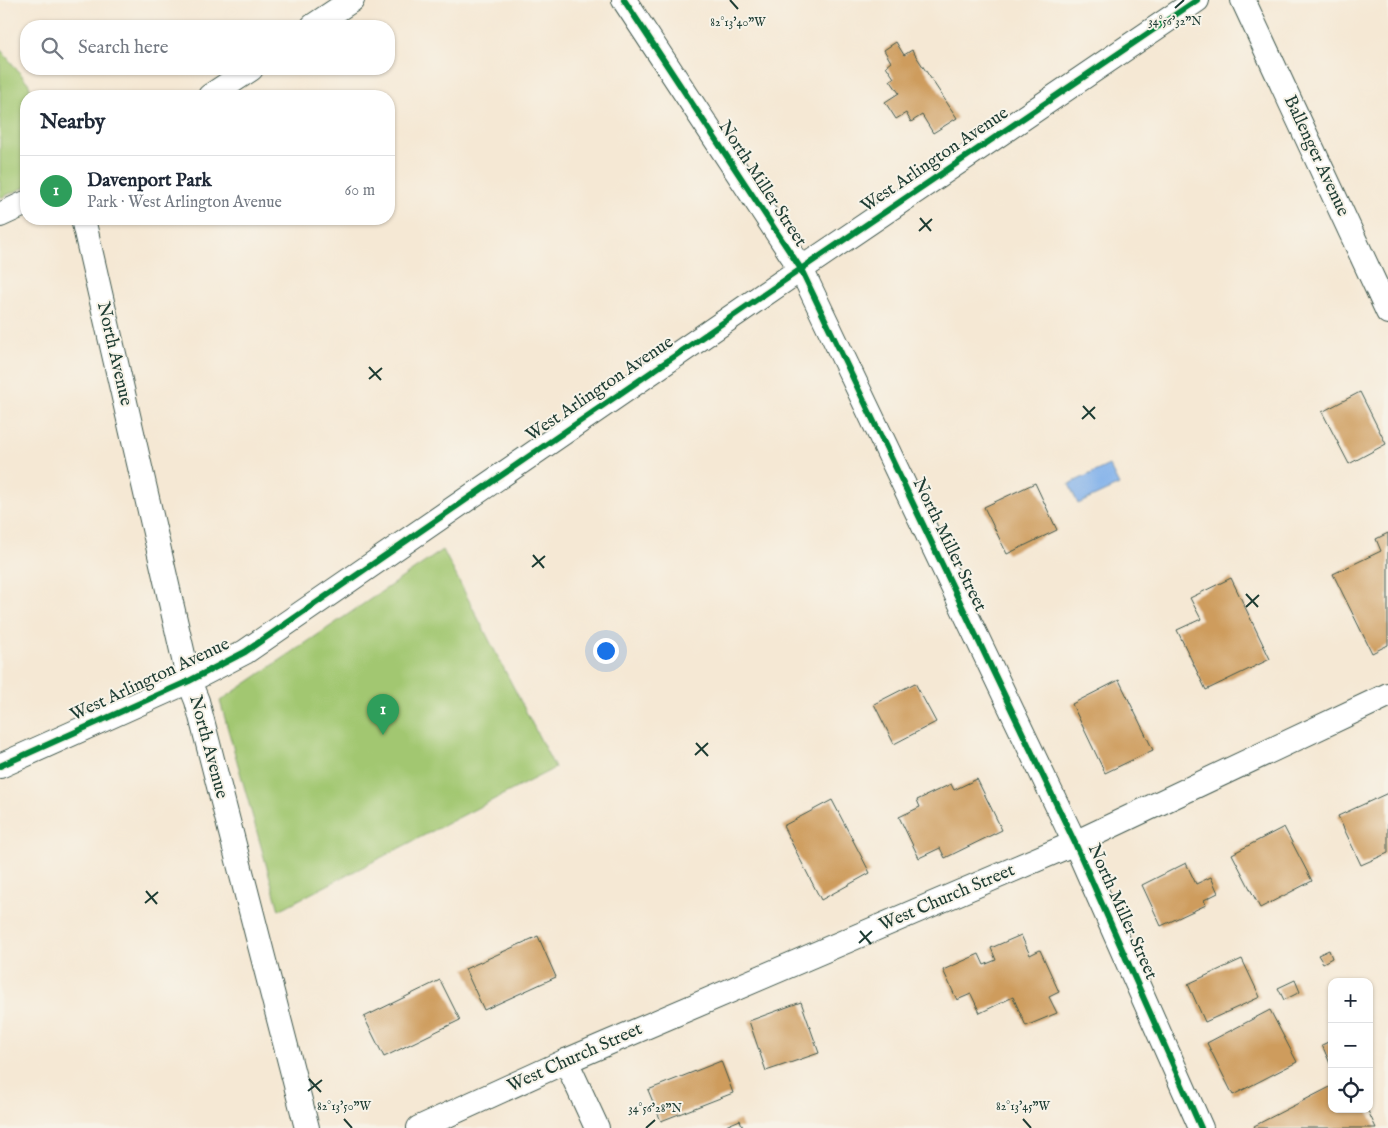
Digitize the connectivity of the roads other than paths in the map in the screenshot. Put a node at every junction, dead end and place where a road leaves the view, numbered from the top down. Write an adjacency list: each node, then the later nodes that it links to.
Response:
1 (352, 0): 5 (street)
2 (624, 0): 11 (street, North Miller Street)
3 (1197, 0): 11 (street, West Arlington Avenue)
4 (1243, 0): 12 (street, Ballenger Avenue)
5 (322, 20)
6 (241, 75): 7 (street)
7 (219, 90)
8 (20, 206): 9 (street)
9 (0, 215)
10 (84, 225): 13 (street, North Avenue)
11 (801, 269): 13 (street, West Arlington Avenue); 16 (street, North Miller Street)
12 (1388, 312)
13 (189, 681): 15 (street, West Arlington Avenue); 18 (street, North Avenue)
14 (1388, 695): 16 (street, West Church Street)
15 (0, 766)
16 (1074, 843): 17 (street, West Church Street); 21 (street, North Miller Street)
17 (566, 1061): 19 (street, West Church Street); 20 (street)
18 (307, 1128)
19 (419, 1128)
20 (597, 1128)
21 (1201, 1128)

